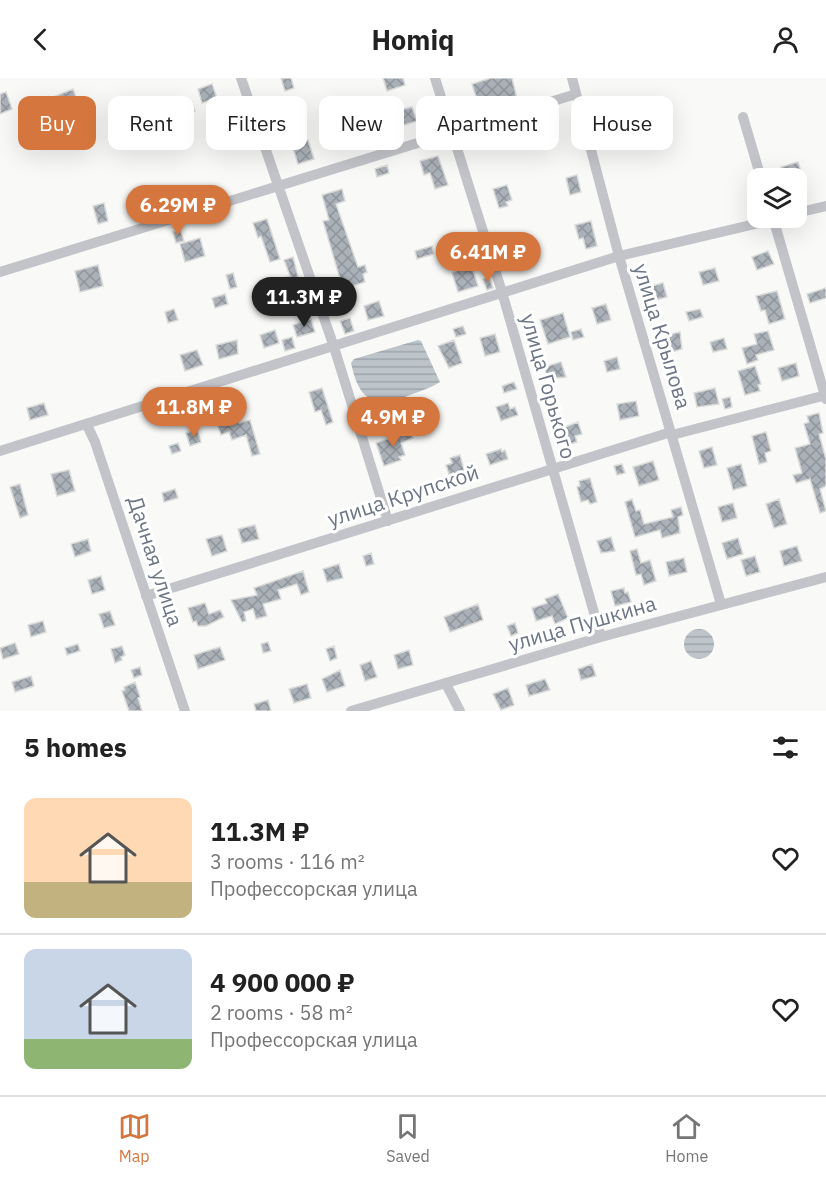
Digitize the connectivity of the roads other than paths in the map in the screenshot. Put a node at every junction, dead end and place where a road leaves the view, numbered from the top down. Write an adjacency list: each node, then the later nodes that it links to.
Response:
1 (241, 78): 11 (street)
2 (435, 78): 5 (street, улица Горького)
3 (572, 78): 4 (street, улица Крылова)
4 (576, 94): 6 (street); 16 (street, улица Крылова)
5 (441, 96)
6 (559, 99)
7 (743, 117): 10 (street)
8 (416, 143): 11 (street)
9 (459, 150): 18 (street, улица Горького)
10 (758, 168)
11 (278, 186): 17 (street); 19 (street)
12 (826, 206): 13 (street)
13 (807, 210)
14 (747, 225): 16 (street)
15 (779, 228): 20 (street)
16 (618, 256): 18 (street); 22 (street, улица Крылова)
17 (0, 272)
18 (502, 292): 19 (street); 24 (street, улица Горького)
19 (334, 347): 21 (street); 25 (street)
20 (826, 396): 22 (street, улица Крупской)
21 (87, 425): 23 (street); 27 (street, Дачная улица)
22 (672, 433): 24 (street, улица Крупской); 28 (street, улица Крылова)
23 (0, 452)
24 (552, 468): 25 (street, улица Крупской); 29 (street, улица Горького)
25 (388, 521): 27 (street, улица Крупской)
26 (826, 577): 28 (street, улица Пушкина)
27 (146, 596): 31 (street, Дачная улица)
28 (721, 604): 29 (street, улица Пушкина)
29 (601, 637): 30 (street, улица Пушкина)
30 (446, 684): 32 (street, улица Пушкина); 33 (street)
31 (185, 711)
32 (351, 711)
33 (460, 711)

